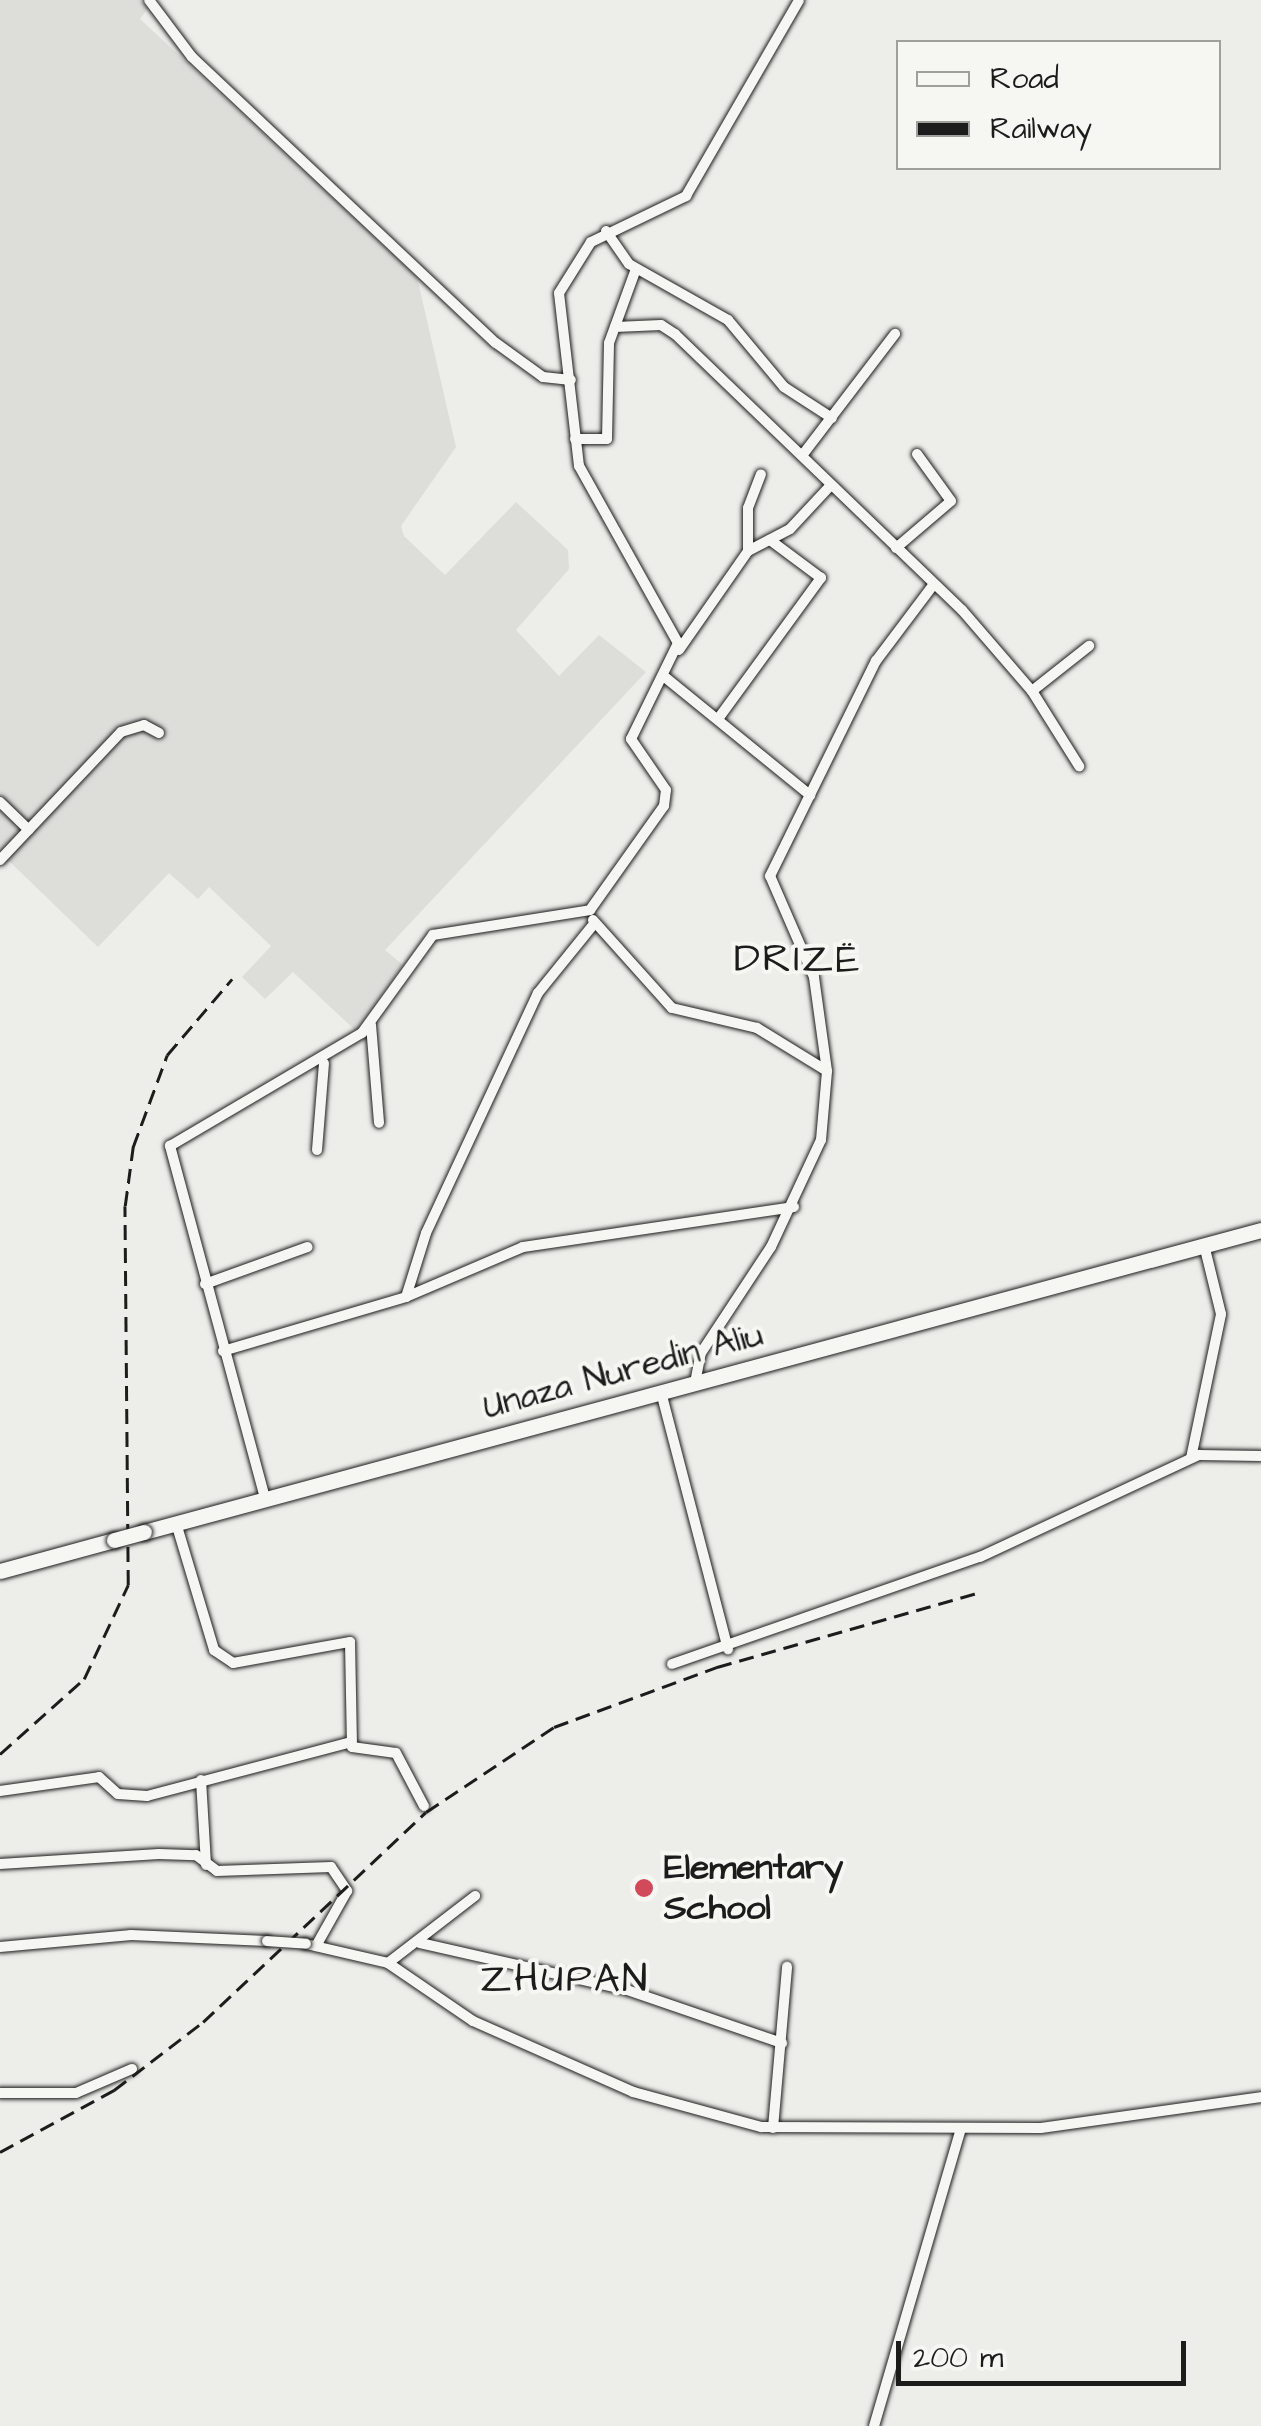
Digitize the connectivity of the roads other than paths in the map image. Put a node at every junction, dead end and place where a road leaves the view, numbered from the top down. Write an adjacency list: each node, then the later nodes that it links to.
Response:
1 (149, 0): 7 (street)
2 (799, 0): 3 (street)
3 (606, 231): 4 (street); 7 (street)
4 (636, 269): 5 (street); 8 (street)
5 (616, 327): 9 (street); 10 (street)
6 (896, 334): 8 (street)
7 (571, 380): 9 (street)
8 (832, 418): 10 (street)
9 (575, 439): 19 (street)
10 (804, 453): 13 (street)
11 (918, 454): 15 (street)
12 (761, 474): 16 (street)
13 (830, 486): 14 (street); 15 (street)
14 (770, 540): 16 (street); 22 (street)
15 (896, 548): 17 (street)
16 (748, 552): 19 (street)
17 (934, 584): 21 (street); 25 (street)
18 (1089, 646): 21 (street)
19 (679, 650): 20 (street)
20 (666, 678): 22 (street); 29 (street)
21 (1032, 691): 24 (street)
22 (718, 719): 25 (street)
23 (158, 733): 27 (street)
24 (1078, 766)
25 (810, 795): 33 (street)
26 (0, 802): 27 (street)
27 (29, 830): 28 (street)
28 (0, 860)
29 (590, 910): 30 (street); 31 (street)
30 (593, 925): 33 (street); 41 (street)
31 (372, 1026): 32 (street); 34 (street)
32 (324, 1062): 35 (street); 40 (street)
33 (828, 1071): 36 (street)
34 (379, 1123)
35 (316, 1150)
36 (794, 1207): 41 (street); 43 (street)
37 (1261, 1230): 38 (main road, Unaza Nuredin Aliu)
38 (1204, 1246): 43 (main road, Unaza Nuredin Aliu); 46 (street)
39 (308, 1247): 40 (street)
40 (205, 1284): 42 (street)
41 (406, 1297): 42 (street)
42 (223, 1351): 47 (street)
43 (695, 1384): 44 (main road, Unaza Nuredin Aliu)
44 (661, 1392): 47 (main road, Unaza Nuredin Aliu); 50 (street)
45 (1261, 1456): 46 (street)
46 (1191, 1458): 50 (street)
47 (265, 1498): 48 (main road, Unaza Nuredin Aliu)
48 (176, 1523): 49 (main road, Unaza Nuredin Aliu, bridge); 52 (street)
49 (0, 1571)
50 (728, 1649): 51 (street)
51 (672, 1664)
52 (351, 1742): 53 (street); 55 (street)
53 (201, 1780): 54 (street); 56 (street)
54 (0, 1790)
55 (424, 1806)
56 (203, 1859): 57 (street); 60 (street)
57 (0, 1864)
58 (474, 1896): 59 (street)
59 (420, 1943): 62 (street); 64 (street)
60 (311, 1945): 61 (street, bridge); 62 (street)
61 (0, 1947)
62 (388, 1963): 68 (street)
63 (787, 1968): 64 (street)
64 (782, 2044): 68 (street)
65 (132, 2069): 66 (street)
66 (0, 2093)
67 (1261, 2097): 69 (street)
68 (773, 2128): 69 (street)
69 (961, 2128): 70 (street)
70 (874, 2426)

